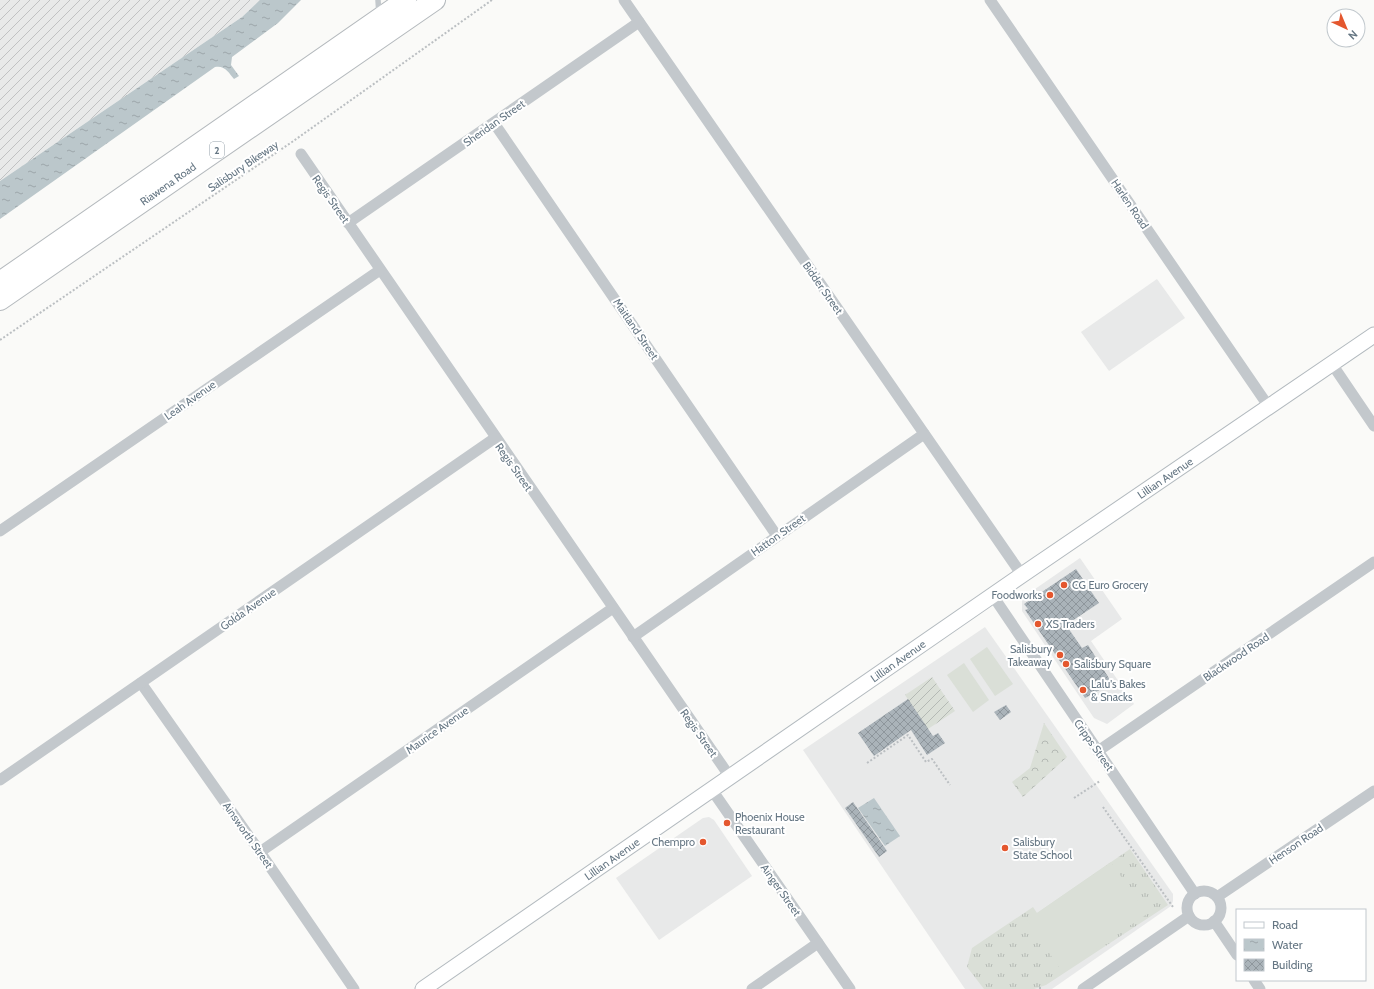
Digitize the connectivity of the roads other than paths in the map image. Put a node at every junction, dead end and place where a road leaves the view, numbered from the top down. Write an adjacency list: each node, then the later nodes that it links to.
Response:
1 (406, 0): 5 (highway, Riawena Road / 2)
2 (435, 0): 12 (highway, Riawena Road / 2)
3 (624, 0): 6 (street, Bidder Street)
4 (990, 0): 15 (street, Harlen Road)
5 (378, 9): 11 (highway, Riawena Road / 2)
6 (639, 22): 7 (street, Sheridan Street); 17 (street, Bidder Street)
7 (494, 123): 9 (street, Sheridan Street); 20 (street, Maitland Street)
8 (301, 154): 9 (street, Regis Street)
9 (348, 223): 10 (street, Regis Street)
10 (380, 270): 18 (street, Regis Street); 19 (street, Leah Avenue)
11 (0, 282)
12 (0, 300)
13 (1374, 335): 14 (street, Lillian Avenue)
14 (1332, 364): 15 (street, Lillian Avenue); 16 (street)
15 (1269, 407): 22 (street, Lillian Avenue)
16 (1374, 426)
17 (924, 434): 20 (street, Hatton Street); 22 (street, Bidder Street)
18 (495, 438): 24 (street, Regis Street); 26 (street, Golda Avenue)
19 (0, 531)
20 (778, 536): 25 (street, Hatton Street)
21 (1374, 562): 27 (street, Blackwood Road)
22 (1022, 575): 23 (street, Lillian Avenue)
23 (992, 596): 27 (street, Cripps Street); 28 (street, Lillian Avenue)
24 (613, 608): 25 (street, Regis Street); 32 (street, Maurice Avenue)
25 (633, 637): 28 (street, Regis Street)
26 (141, 683): 29 (street, Golda Avenue); 32 (street, Ainsworth Street)
27 (1098, 752): 33 (street, Cripps Street)
28 (730, 777): 30 (street, Lillian Avenue)
29 (0, 780)
30 (712, 790): 37 (street, Ainger Street); 40 (street, Lillian Avenue)
31 (1374, 791): 34 (street, Henson Road)
32 (260, 852): 39 (street, Ainsworth Street)
33 (1195, 894): 34 (street); 35 (street)
34 (1217, 897): 36 (street)
35 (1190, 916): 36 (street); 43 (street)
36 (1214, 921): 38 (street)
37 (818, 943): 41 (street); 42 (street, Ainger Street)
38 (1236, 954)
39 (354, 989)
40 (423, 989)
41 (752, 989)
42 (850, 989)
43 (1083, 989)

